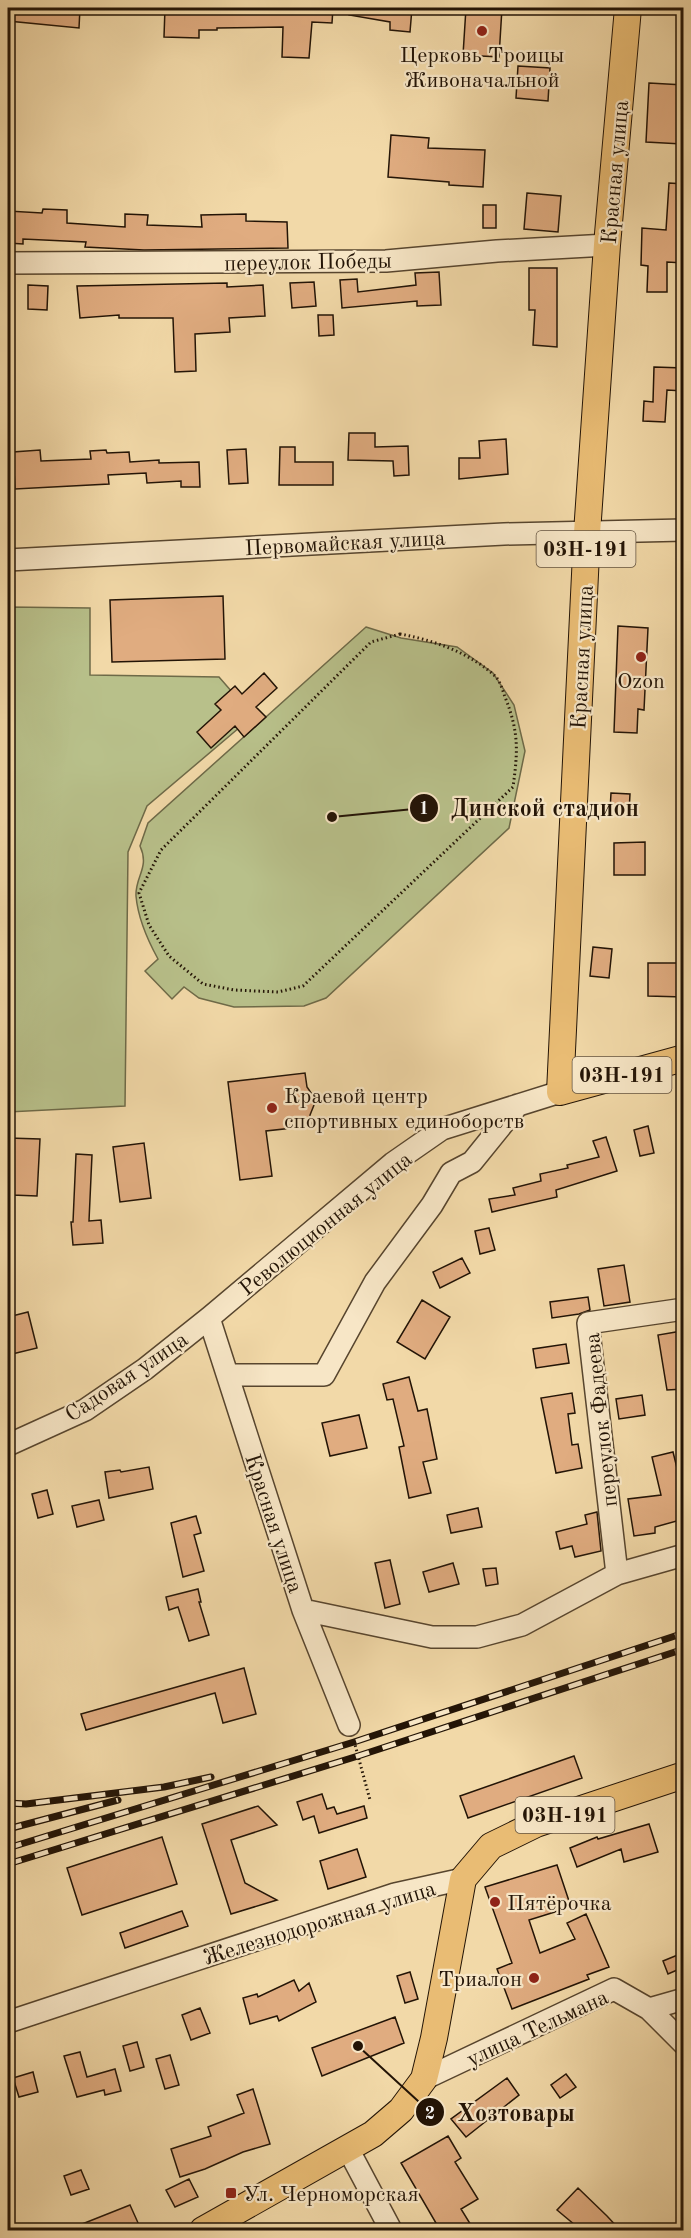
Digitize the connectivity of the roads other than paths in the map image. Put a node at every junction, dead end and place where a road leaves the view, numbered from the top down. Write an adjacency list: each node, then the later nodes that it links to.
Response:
1 (628, 8): 2 (main road, Красная улица / 03Н-191)
2 (607, 245): 3 (street, переулок Победы); 5 (main road, Красная улица / 03Н-191)
3 (8, 263)
4 (684, 530): 5 (street, Первомайская улица)
5 (586, 533): 6 (street, Первомайская улица); 8 (main road, Красная улица / 03Н-191)
6 (8, 560)
7 (684, 1058): 8 (main road, Революционная улица / 03Н-191)
8 (560, 1092): 9 (street, Революционная улица)
9 (518, 1105): 11 (street, Революционная улица); 12 (street)
10 (684, 1309): 15 (street, переулок Фадеева)
11 (209, 1318): 12 (street, Красная улица); 13 (street, Садовая улица)
12 (228, 1375): 16 (street, Красная улица)
13 (8, 1445)
14 (684, 1555): 15 (street)
15 (617, 1574): 16 (street)
16 (303, 1610): 17 (street, Красная улица)
17 (349, 1725)
18 (684, 1775): 19 (main road, Железнодорожная улица / 03Н-191)
19 (463, 1879): 22 (street, Железнодорожная улица); 24 (main road, улица Тельмана / 03Н-191)
20 (684, 1999): 21 (street)
21 (649, 2009): 23 (street); 24 (street, улица Тельмана)
22 (8, 2022)
23 (684, 2044)
24 (424, 2079): 25 (main road, улица Тельмана / 03Н-191)
25 (348, 2149): 26 (main road, улица Тельмана / 03Н-191); 27 (street)
26 (203, 2230)
27 (392, 2230)

